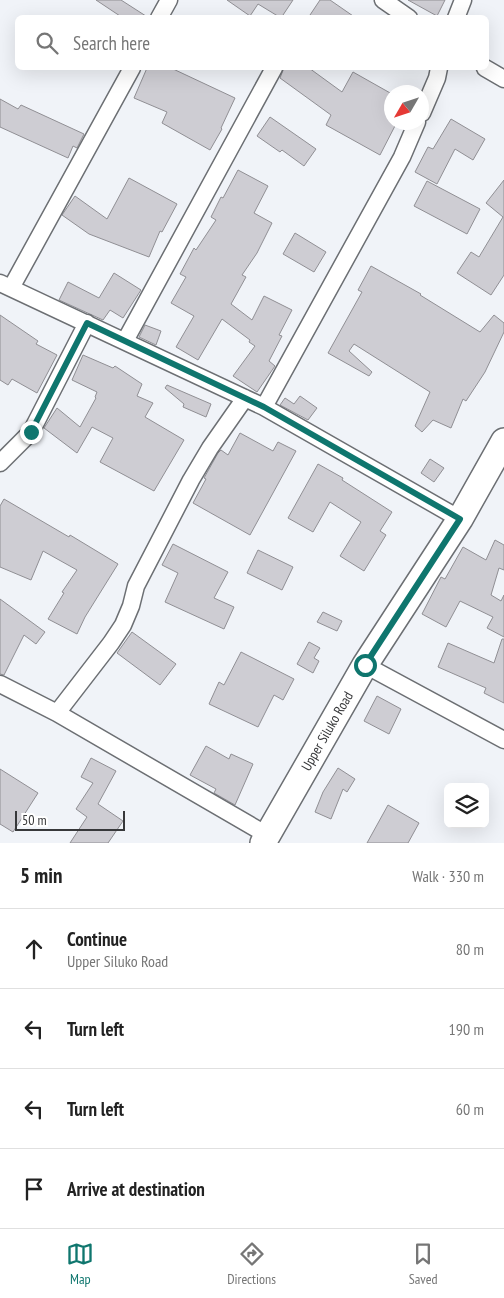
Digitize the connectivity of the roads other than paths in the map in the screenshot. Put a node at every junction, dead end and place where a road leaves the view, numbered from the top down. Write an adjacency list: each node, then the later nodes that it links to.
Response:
1 (169, 0): 4 (street)
2 (383, 0): 5 (street)
3 (463, 0): 6 (street)
4 (161, 15)
5 (405, 15)
6 (457, 15)
7 (131, 70): 14 (street)
8 (273, 70): 16 (street)
9 (439, 70): 12 (street)
10 (488, 70): 11 (street)
11 (504, 79)
12 (429, 97)
13 (414, 130): 18 (street)
14 (5, 286): 15 (street)
15 (87, 323): 16 (street); 20 (street)
16 (124, 341): 17 (street)
17 (245, 398): 18 (street); 24 (street)
18 (264, 407): 21 (street)
19 (500, 454): 21 (main road, Upper Siluko Road)
20 (0, 463)
21 (460, 519): 22 (main road, Upper Siluko Road)
22 (365, 665): 25 (street); 26 (main road, Upper Siluko Road)
23 (0, 684): 24 (street)
24 (57, 713): 26 (street)
25 (504, 740)
26 (265, 839)

